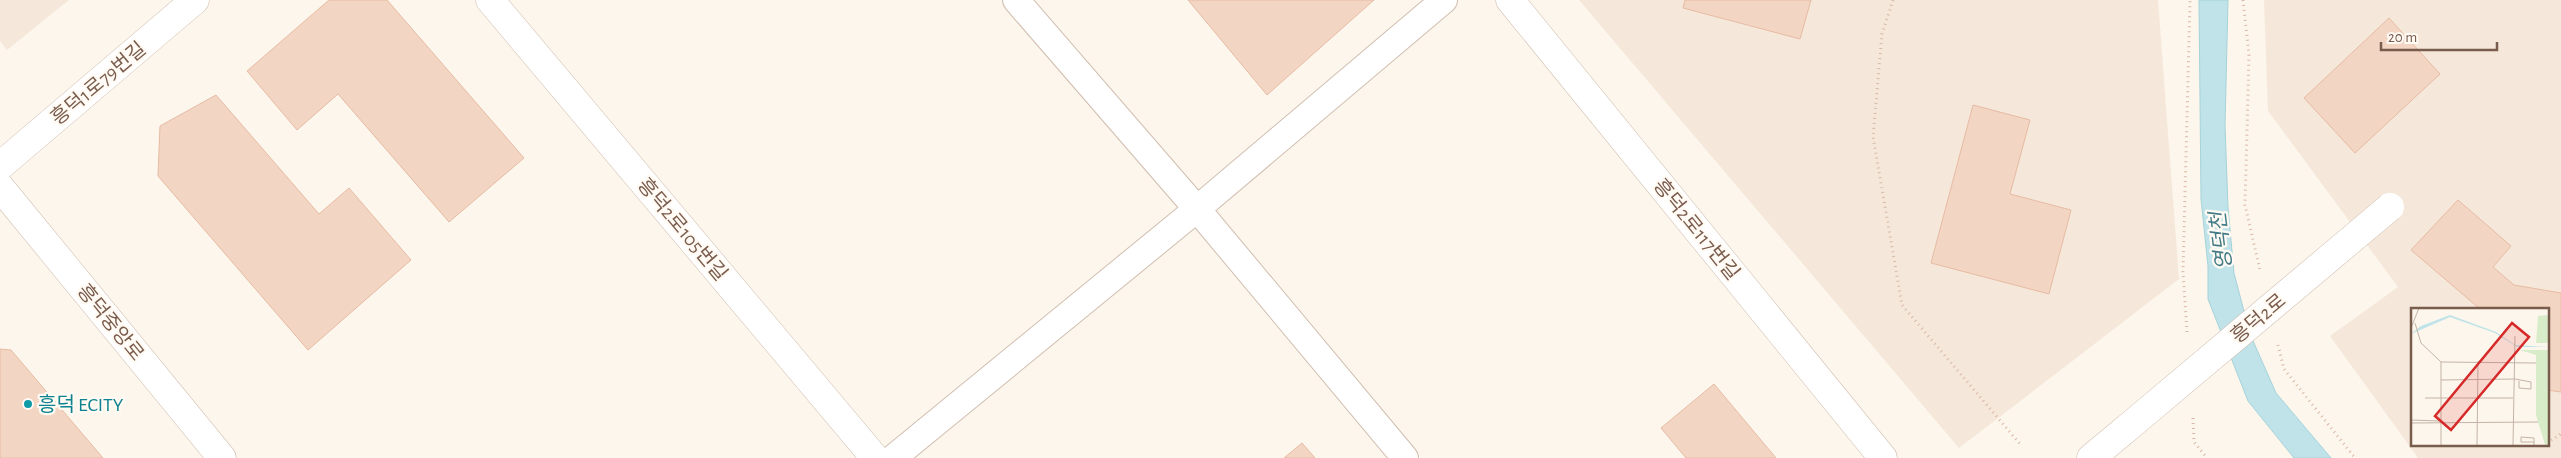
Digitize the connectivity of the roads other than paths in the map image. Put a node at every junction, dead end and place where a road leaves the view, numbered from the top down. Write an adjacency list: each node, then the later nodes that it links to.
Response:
1 (195, 0): 6 (street, 흥덕1로79번길)
2 (490, 0): 11 (street, 흥덕2로105번길)
3 (1016, 0): 9 (street)
4 (1444, 0): 9 (street)
5 (1510, 0): 14 (street, 흥덕2로117번길)
6 (0, 166)
7 (0, 187): 10 (street, 흥덕중앙로)
8 (2390, 206): 15 (street, 흥덕2로, bridge)
9 (1197, 209): 12 (street); 13 (street)
10 (222, 458)
11 (875, 458)
12 (893, 458)
13 (1405, 458)
14 (1883, 458)
15 (2091, 458)

